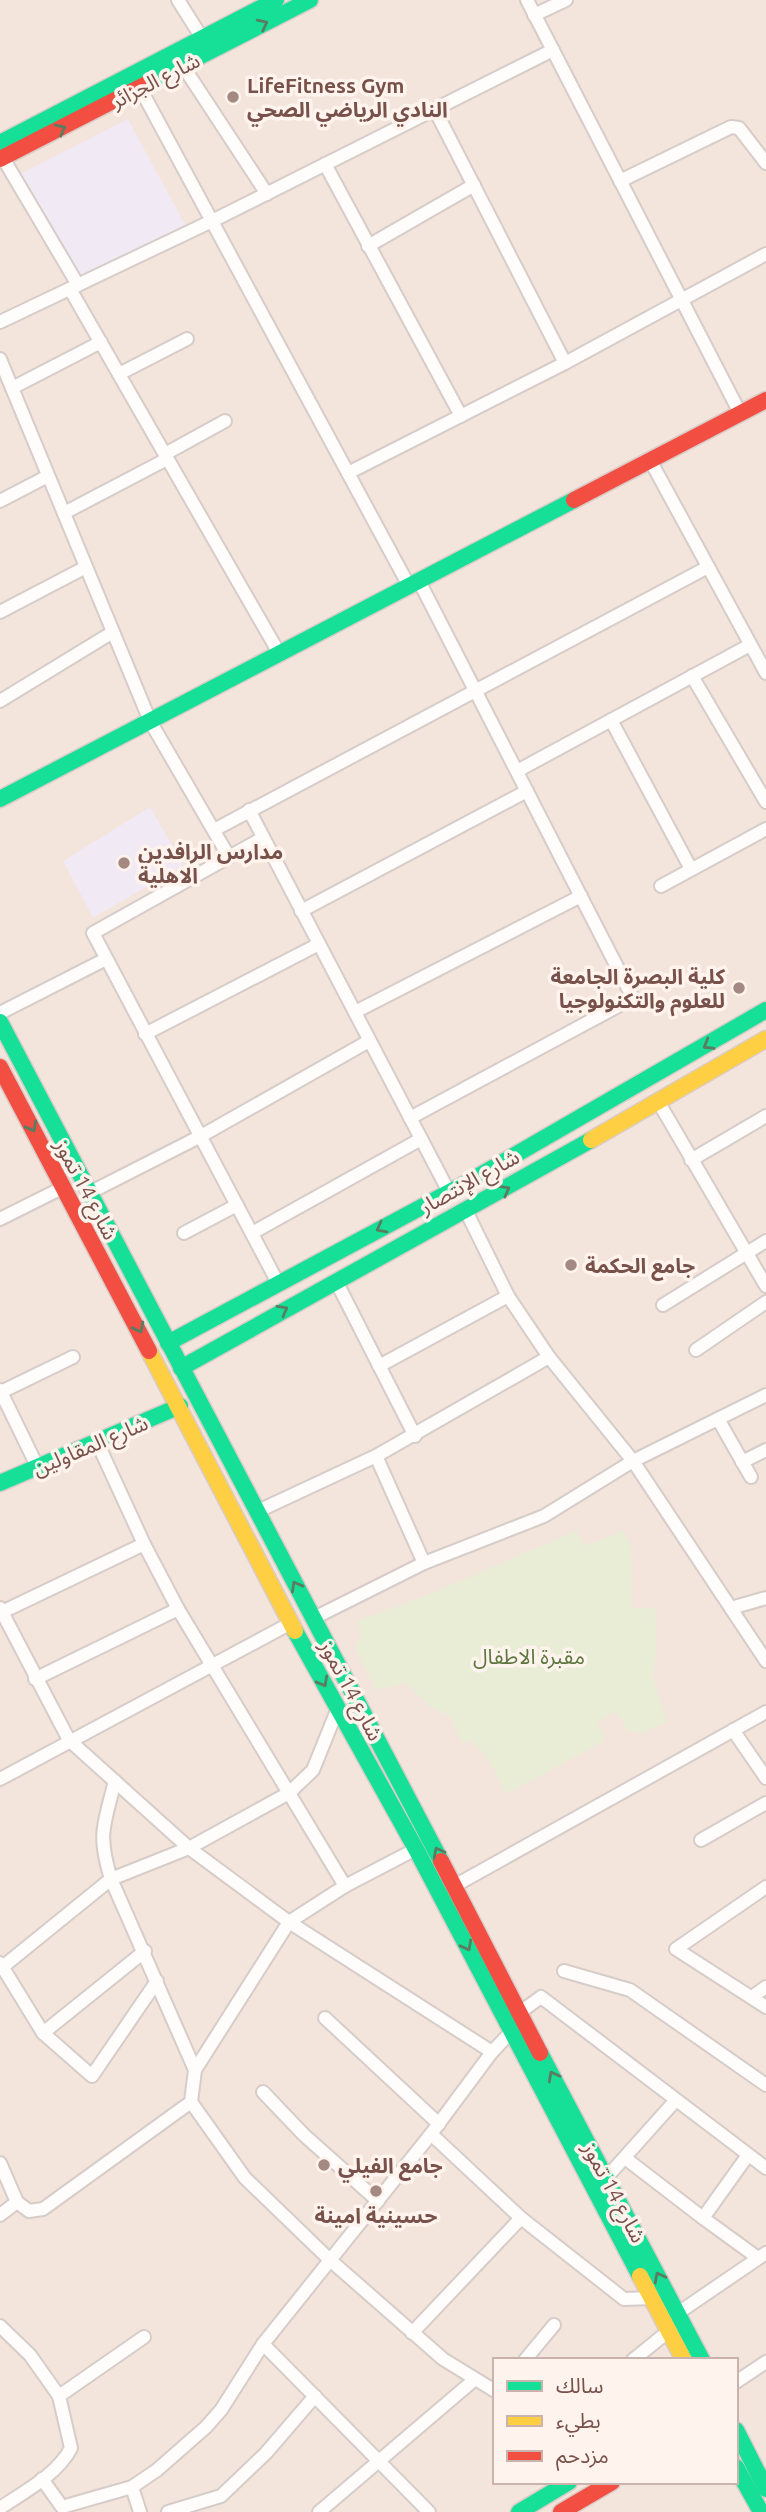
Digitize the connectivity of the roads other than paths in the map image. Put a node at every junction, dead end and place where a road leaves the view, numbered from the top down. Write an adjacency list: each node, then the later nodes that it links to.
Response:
1 (178, 0): 7 (street)
2 (276, 0): 7 (main road, شارع الجزائر)
3 (310, 0): 9 (main road, شارع الجزائر, one-way to 3)
4 (527, 0): 6 (street)
5 (566, 0): 6 (street)
6 (534, 15): 8 (street)
7 (202, 38): 12 (main road, شارع الجزائر)
8 (552, 50): 11 (street); 15 (street)
9 (183, 66): 10 (main road, شارع الجزائر); 17 (street)
10 (140, 88): 12 (main road, شارع الجزائر, one-way to 10); 18 (street)
11 (435, 110): 14 (street); 16 (street)
12 (1, 153): 21 (street)
13 (766, 163): 15 (street)
14 (325, 164): 17 (street); 19 (street)
15 (620, 181): 22 (street)
16 (474, 186): 19 (street); 27 (street)
17 (267, 194): 18 (street)
18 (212, 221): 21 (street); 36 (street)
19 (368, 246): 32 (street)
20 (766, 254): 22 (street)
21 (74, 287): 23 (street); 25 (street)
22 (680, 298): 27 (street); 31 (street)
23 (0, 322)
24 (187, 339): 28 (street)
25 (101, 342): 28 (street); 29 (street)
26 (0, 359): 29 (street)
27 (565, 363): 32 (street)
28 (119, 374): 34 (street)
29 (7, 383): 37 (street)
30 (766, 400): 31 (main road)
31 (740, 413): 35 (main road)
32 (461, 416): 36 (street)
33 (225, 421): 34 (street)
34 (166, 456): 39 (street); 46 (street)
35 (650, 460): 41 (street); 42 (main road)
36 (348, 473): 42 (street)
37 (48, 476): 38 (street); 39 (street)
38 (0, 500)
39 (64, 513): 40 (street)
40 (86, 567): 43 (street); 44 (street)
41 (708, 567): 45 (street); 49 (street)
42 (414, 583): 46 (main road); 49 (street)
43 (0, 612)
44 (113, 632): 50 (street); 52 (street)
45 (750, 645): 47 (street); 48 (street)
46 (279, 653): 52 (main road)
47 (766, 673)
48 (692, 676): 51 (street); 56 (street)
49 (475, 689): 53 (street); 57 (street)
50 (0, 701)
51 (611, 720): 53 (street); 62 (street)
52 (150, 721): 55 (main road); 59 (street)
53 (517, 771): 54 (street)
54 (527, 791): 64 (street); 65 (street)
55 (0, 799)
56 (766, 802)
57 (249, 810): 59 (street); 60 (street)
58 (766, 829): 62 (street)
59 (214, 830): 61 (street)
60 (263, 838): 61 (street); 65 (street)
61 (229, 857): 67 (street)
62 (691, 869): 63 (street)
63 (662, 886)
64 (581, 896): 69 (street); 79 (street)
65 (301, 911): 66 (street)
66 (319, 944): 69 (street); 72 (street)
67 (106, 959): 70 (street); 72 (street)
68 (766, 1010): 84 (main road, شارع الإنتصار, one-way to 84)
69 (355, 1012): 74 (street)
70 (0, 1013)
71 (0, 1022): 85 (main road, شارع 14 تموز)
72 (145, 1034): 80 (street)
73 (766, 1040): 77 (main road, شارع الإنتصار)
74 (369, 1041): 79 (street); 80 (street)
75 (0, 1067): 76 (main road, شارع 14 تموز)
76 (4, 1085): 83 (main road, شارع 14 تموز, one-way to 83)
77 (659, 1103): 82 (street); 87 (main road, شارع الإنتصار, one-way to 77)
78 (766, 1116): 82 (street)
79 (410, 1118): 81 (street)
80 (201, 1136): 85 (street); 86 (street)
81 (421, 1139): 84 (street); 90 (street)
82 (691, 1160): 92 (street)
83 (64, 1187): 88 (street); 109 (main road, شارع 14 تموز, one-way to 109)
84 (449, 1192): 94 (main road, شارع الإنتصار, one-way to 94)
85 (89, 1193): 101 (main road, شارع 14 تموز)
86 (237, 1205): 89 (street); 90 (street)
87 (466, 1212): 93 (main road, شارع الإنتصار); 96 (street)
88 (0, 1219)
89 (184, 1233)
90 (252, 1233): 94 (street)
91 (766, 1241): 92 (street)
92 (747, 1253): 95 (street); 98 (street)
93 (336, 1281): 100 (main road, شارع الإنتصار, one-way to 93); 105 (street)
94 (278, 1283): 99 (main road, شارع الإنتصار)
95 (766, 1286)
96 (508, 1296): 104 (street); 105 (street)
97 (766, 1302): 102 (street)
98 (663, 1305)
99 (233, 1309): 100 (main road); 101 (main road, شارع الإنتصار)
100 (245, 1331): 106 (main road, شارع الإنتصار)
101 (168, 1343): 106 (main road, شارع 14 تموز)
102 (696, 1350)
103 (73, 1357): 107 (street)
104 (549, 1357): 111 (street); 115 (street)
105 (379, 1366): 111 (street)
106 (181, 1368): 120 (main road, شارع 14 تموز)
107 (1, 1391): 117 (street)
108 (766, 1395): 110 (street)
109 (180, 1406): 112 (main road, شارع المقاولين); 128 (main road, شارع 14 تموز)
110 (718, 1419): 115 (street); 116 (street)
111 (415, 1436): 114 (street)
112 (97, 1442): 117 (main road, شارع المقاولين); 121 (street)
113 (766, 1450): 116 (street)
114 (376, 1456): 120 (street); 122 (street)
115 (633, 1461): 122 (street); 124 (street)
116 (742, 1462): 118 (street)
117 (38, 1468): 119 (main road, شارع المقاولين)
118 (751, 1477)
119 (0, 1483)
120 (256, 1512): 127 (main road, شارع 14 تموز, one-way to 120)
121 (144, 1544): 125 (street); 126 (street)
122 (424, 1563): 127 (street)
123 (766, 1598): 124 (street)
124 (731, 1608): 129 (street)
125 (178, 1609): 130 (street); 131 (street)
126 (1, 1610): 131 (street)
127 (314, 1618): 145 (main road, شارع 14 تموز, one-way to 127)
128 (291, 1623): 130 (street); 132 (main road, شارع 14 تموز, one-way to 132)
129 (766, 1661)
130 (214, 1666): 135 (street); 139 (street)
131 (35, 1679): 135 (street)
132 (338, 1708): 139 (street); 143 (main road, شارع 14 تموز)
133 (766, 1712): 134 (street)
134 (733, 1730): 137 (street); 145 (street)
135 (69, 1740): 136 (street); 138 (street)
136 (0, 1778)
137 (766, 1778)
138 (115, 1781): 142 (street); 144 (street)
139 (289, 1793): 142 (street); 146 (street)
140 (766, 1803): 141 (street)
141 (701, 1840)
142 (189, 1848): 144 (street); 148 (street)
143 (416, 1849): 146 (street); 158 (main road, شارع 14 تموز, one-way to 158)
144 (111, 1879): 149 (street); 150 (street)
145 (456, 1885): 156 (main road, شارع 14 تموز)
146 (345, 1886): 148 (street)
147 (766, 1887): 154 (street)
148 (289, 1922): 160 (street); 161 (street)
149 (145, 1951): 152 (street); 159 (street)
150 (1, 1966): 159 (street)
151 (564, 1971): 162 (street)
152 (157, 1981): 159 (street); 161 (street)
153 (766, 1987): 154 (street)
154 (752, 1997): 155 (street)
155 (766, 2007)
156 (519, 2013): 164 (street); 171 (main road, شارع 14 تموز, one-way to 156)
157 (325, 2018): 166 (street)
158 (512, 2031): 160 (street); 179 (main road, شارع 14 تموز)
159 (43, 2033)
160 (492, 2052): 166 (street)
161 (195, 2070): 165 (street)
162 (764, 2080)
163 (263, 2092): 172 (street)
164 (675, 2101): 167 (street); 168 (street)
165 (191, 2102): 173 (street); 178 (street)
166 (435, 2129): 172 (street); 175 (street)
167 (748, 2155): 170 (street); 176 (street)
168 (625, 2158): 171 (street); 176 (street)
169 (0, 2165): 173 (street)
170 (766, 2168)
171 (607, 2177): 180 (main road, شارع 14 تموز, one-way to 171)
172 (378, 2201): 178 (street)
173 (17, 2202): 174 (street)
174 (0, 2215)
175 (521, 2218): 179 (street); 184 (street)
176 (702, 2218): 177 (street)
177 (762, 2255): 180 (street)
178 (330, 2260): 184 (street); 186 (street)
179 (653, 2298): 183 (main road, شارع 14 تموز)
180 (678, 2313): 191 (main road, شارع 14 تموز)
181 (554, 2325): 187 (street)
182 (0, 2326): 196 (street)
183 (670, 2330): 188 (street); 189 (main road); 190 (main road, شارع 14 تموز)
184 (412, 2333): 193 (street)
185 (144, 2337): 196 (street)
186 (263, 2344): 197 (street); 204 (street)
187 (527, 2358)
188 (635, 2358)
189 (673, 2358)
190 (683, 2358)
191 (701, 2358)
192 (766, 2362): 194 (street)
193 (474, 2380): 195 (street); 199 (street)
194 (738, 2381)
195 (493, 2390)
196 (59, 2396): 201 (street)
197 (315, 2396): 199 (street); 206 (street)
198 (738, 2434): 205 (main road)
199 (378, 2462): 211 (street); 212 (street)
200 (738, 2472): 215 (main road)
201 (42, 2479): 204 (street); 207 (street)
202 (564, 2484): 213 (main road)
203 (609, 2484): 214 (main road)
204 (132, 2487): 208 (street)
205 (766, 2489)
206 (221, 2496): 209 (street); 210 (street)
207 (0, 2508)
208 (140, 2512)
209 (168, 2512)
210 (221, 2512)
211 (319, 2512)
212 (429, 2512)
213 (519, 2512)
214 (561, 2512)
215 (761, 2512)

